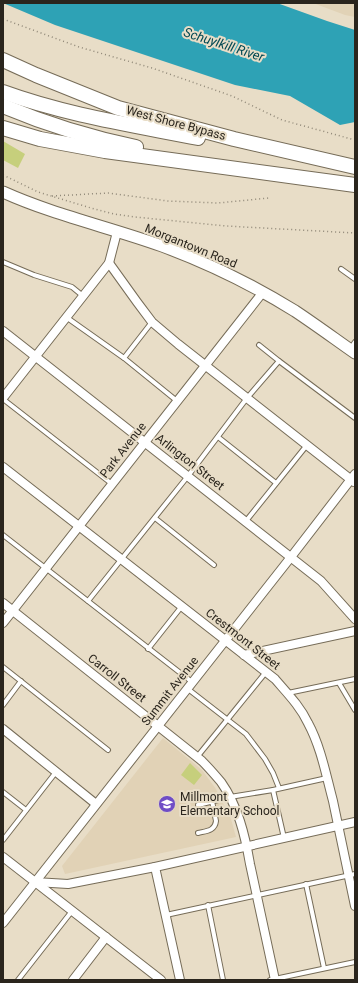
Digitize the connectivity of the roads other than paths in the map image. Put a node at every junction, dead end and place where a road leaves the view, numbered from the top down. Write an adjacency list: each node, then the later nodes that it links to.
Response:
1 (3, 60): 5 (highway, West Shore Bypass)
2 (3, 92): 5 (highway)
3 (3, 106): 7 (highway)
4 (3, 128): 7 (highway)
5 (307, 156): 6 (highway, West Shore Bypass)
6 (355, 167)
7 (296, 177): 8 (highway)
8 (355, 185)
9 (3, 192): 10 (main road, Morgantown Road)
10 (117, 232): 12 (street); 15 (main road, Morgantown Road)
11 (3, 262): 16 (lane)
12 (109, 262): 16 (street); 18 (street)
13 (341, 269): 14 (lane)
14 (355, 279)
15 (262, 292): 21 (main road, Morgantown Road); 25 (street, Park Avenue)
16 (83, 296): 17 (street)
17 (66, 317): 22 (street); 23 (lane)
18 (152, 322): 23 (lane); 25 (street)
19 (3, 331): 22 (street, Arlington Street)
20 (259, 344): 24 (lane)
21 (353, 348)
22 (36, 356): 26 (street); 31 (street, Arlington Street)
23 (124, 358): 28 (lane)
24 (279, 361): 27 (lane); 29 (lane)
25 (205, 365): 27 (street); 28 (street, Park Avenue)
26 (3, 398): 37 (lane)
27 (247, 398): 30 (lane); 32 (street)
28 (178, 401): 31 (street, Park Avenue)
29 (355, 418)
30 (218, 437): 34 (lane); 36 (lane)
31 (145, 442): 34 (street, Arlington Street); 37 (street, Park Avenue)
32 (307, 444): 35 (street); 36 (lane)
33 (3, 467): 40 (street, Crestmont Street)
34 (188, 476): 38 (lane); 39 (street, Arlington Street)
35 (354, 478): 42 (street, Summit Avenue)
36 (276, 483): 39 (lane)
37 (112, 484): 40 (street, Park Avenue)
38 (155, 518): 43 (lane); 44 (lane)
39 (246, 521): 42 (street, Arlington Street)
40 (79, 526): 43 (street, Crestmont Street); 45 (street, Park Avenue)
41 (3, 535): 45 (lane)
42 (291, 557): 50 (street, Arlington Street); 53 (street, Summit Avenue)
43 (122, 560): 46 (lane); 48 (street, Crestmont Street)
44 (214, 565)
45 (46, 569): 46 (lane); 49 (street, Park Avenue)
46 (88, 602): 54 (lane)
47 (3, 603): 49 (street, Carroll Street)
48 (182, 606): 53 (street, Crestmont Street); 54 (lane)
49 (13, 611): 51 (street, Park Avenue); 66 (street, Carroll Street)
50 (355, 619)
51 (3, 623)
52 (355, 631): 55 (street)
53 (225, 640): 55 (street, Crestmont Street); 61 (street, Summit Avenue)
54 (148, 649): 61 (lane)
55 (244, 655): 57 (street, Crestmont Street)
56 (3, 667): 59 (lane)
57 (266, 672): 62 (street, Crestmont Street); 65 (lane)
58 (355, 679): 60 (lane)
59 (21, 682): 63 (lane); 68 (lane)
60 (339, 683): 62 (lane); 64 (lane)
61 (189, 686): 65 (lane); 66 (street, Summit Avenue)
62 (288, 693): 71 (street, Crestmont Street)
63 (3, 705)
64 (355, 710)
65 (228, 720): 69 (lane); 72 (lane)
66 (158, 725): 69 (street, Carroll Street); 77 (street, Summit Avenue)
67 (3, 729): 70 (street)
68 (108, 750)
69 (197, 756): 75 (street, Carroll Street)
70 (56, 772): 77 (street); 79 (lane)
71 (327, 778): 72 (lane); 81 (street, Crestmont Street)
72 (279, 788): 73 (lane)
73 (273, 790): 75 (lane); 83 (lane)
74 (3, 792): 79 (lane)
75 (230, 797): 76 (lane); 85 (street, Carroll Street)
76 (212, 802): 78 (lane); 82 (lane)
77 (96, 804): 89 (street, Summit Avenue)
78 (198, 805)
79 (26, 810): 84 (lane)
80 (355, 822): 81 (street)
81 (338, 826): 83 (street); 88 (street, Crestmont Street)
82 (198, 833)
83 (284, 838): 85 (street)
84 (3, 840)
85 (247, 846): 87 (street); 91 (street, Carroll Street)
86 (3, 857): 89 (street)
87 (154, 867): 89 (street); 95 (street)
88 (352, 874): 90 (lane); 93 (street, Crestmont Street)
89 (35, 882): 94 (street); 96 (street, Summit Avenue)
90 (306, 884): 91 (lane); 99 (lane)
91 (257, 895): 92 (lane); 105 (street, Carroll Street)
92 (208, 905): 95 (lane); 104 (lane)
93 (355, 906)
94 (72, 911): 97 (street); 101 (lane)
95 (165, 915): 103 (street)
96 (3, 923)
97 (106, 937): 100 (street); 102 (street)
98 (355, 962): 99 (lane)
99 (324, 968): 105 (lane)
100 (76, 979)
101 (18, 980)
102 (160, 980)
103 (180, 980)
104 (223, 980)
105 (273, 980)

